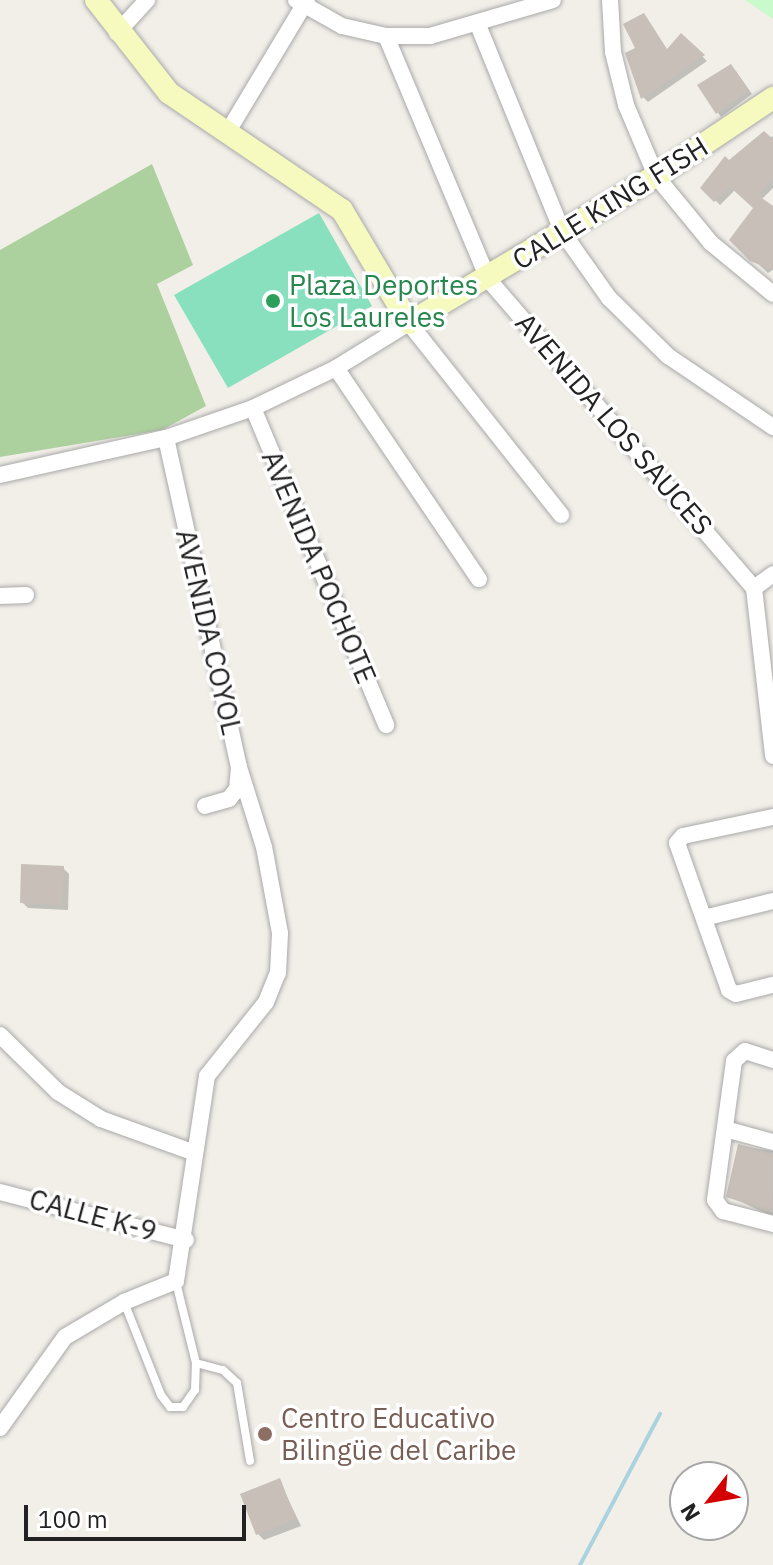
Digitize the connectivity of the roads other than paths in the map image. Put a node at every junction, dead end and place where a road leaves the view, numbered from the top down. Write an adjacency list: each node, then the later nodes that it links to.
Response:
1 (96, 0): 7 (street)
2 (147, 0): 7 (street)
3 (553, 0): 6 (street)
4 (610, 0): 11 (street)
5 (302, 2): 8 (street); 10 (street)
6 (478, 25): 8 (street); 12 (street)
7 (117, 33): 10 (street)
8 (386, 36): 13 (street, AVENIDA LOS SAUCES)
9 (773, 98): 11 (street, CALLE KING FISH)
10 (227, 133): 15 (street)
11 (656, 176): 12 (street, CALLE KING FISH); 14 (street)
12 (563, 233): 13 (street, CALLE KING FISH); 18 (street)
13 (488, 279): 15 (street, CALLE KING FISH); 24 (street, AVENIDA LOS SAUCES)
14 (773, 294)
15 (409, 323): 16 (street, CALLE KING FISH); 21 (street)
16 (336, 368): 17 (street, CALLE KING FISH); 23 (street)
17 (253, 408): 19 (street, CALLE KING FISH); 27 (street, AVENIDA POCHOTE)
18 (773, 427)
19 (166, 438): 20 (street, CALLE KING FISH); 29 (street, AVENIDA COYOL)
20 (0, 475)
21 (561, 515)
22 (773, 574): 24 (street)
23 (479, 579)
24 (754, 588): 28 (street)
25 (26, 595): 26 (street)
26 (0, 596)
27 (386, 725)
28 (773, 756)
29 (239, 767): 30 (street, AVENIDA COYOL); 39 (street)
30 (205, 806)
31 (773, 817): 33 (street)
32 (773, 901): 33 (street)
33 (704, 918): 34 (street)
34 (773, 985)
35 (0, 1035): 39 (street)
36 (773, 1060): 37 (street)
37 (725, 1129): 38 (street); 41 (street)
38 (773, 1142)
39 (192, 1152): 42 (street)
40 (0, 1192): 42 (street, CALLE K-9)
41 (773, 1224)
42 (186, 1240): 43 (street)
43 (176, 1281): 44 (street); 45 (lane)
44 (124, 1302): 45 (lane); 46 (street)
45 (196, 1363): 47 (lane)
46 (0, 1428)
47 (250, 1461)

